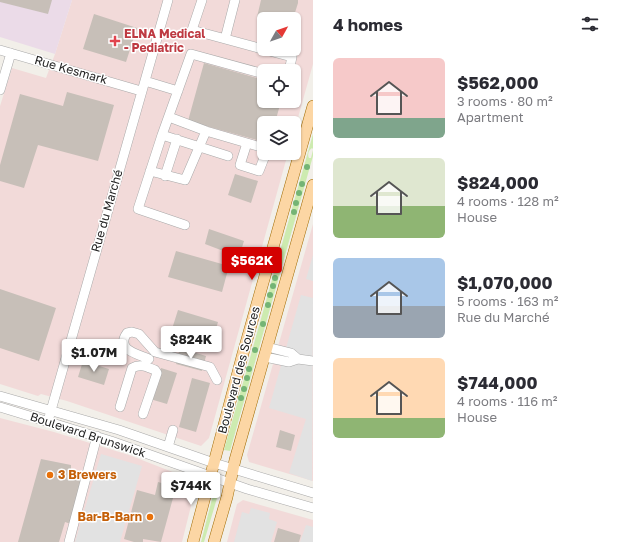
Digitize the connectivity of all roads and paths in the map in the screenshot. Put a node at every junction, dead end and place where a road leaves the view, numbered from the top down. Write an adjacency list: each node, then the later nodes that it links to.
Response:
1 (168, 0): 9 (street, Rue du Marché)
2 (202, 0): 4 (street)
3 (235, 0): 4 (street)
4 (225, 39): 7 (street)
5 (0, 50): 6 (street, Rue Kesmark)
6 (11, 53): 10 (street); 11 (street, Rue Kesmark)
7 (290, 64)
8 (257, 72): 12 (street)
9 (145, 81): 11 (street, Rue du Marché); 12 (street)
10 (0, 90)
11 (141, 91): 34 (street, Rue du Marché)
12 (178, 91): 14 (street)
13 (313, 106): 40 (main road, Boulevard des Sources)
14 (169, 117): 15 (street); 16 (street)
15 (206, 131): 18 (street); 20 (street)
16 (162, 135): 17 (street); 23 (street)
17 (177, 139): 20 (street); 24 (street)
18 (247, 143): 19 (street); 22 (street)
19 (257, 146)
20 (199, 147): 21 (street); 24 (street)
21 (228, 156)
22 (263, 160)
23 (150, 171): 24 (street); 26 (street)
24 (165, 176)
25 (313, 185): 27 (main road, Boulevard des Sources)
26 (184, 225)
27 (266, 352): 29 (street); 41 (main road, Boulevard des Sources)
28 (154, 358): 30 (street)
29 (313, 361)
30 (216, 380)
31 (0, 396): 34 (street, Boulevard Brunswick)
32 (0, 407): 36 (street, Boulevard Brunswick)
33 (120, 407): 35 (street)
34 (51, 410): 36 (street, Rue du Marché); 39 (street, Boulevard Brunswick)
35 (143, 414)
36 (48, 421): 38 (street, Boulevard Brunswick)
37 (173, 430): 39 (street)
38 (97, 436): 42 (street, Boulevard Brunswick); 46 (street)
39 (168, 447): 40 (street, Boulevard Brunswick)
40 (214, 463): 41 (street, Boulevard Brunswick); 42 (main road, Boulevard des Sources)
41 (233, 469): 43 (main road, Boulevard des Sources); 44 (street, Boulevard Brunswick)
42 (211, 476): 43 (street, Boulevard Brunswick); 47 (main road, Boulevard des Sources)
43 (230, 483): 45 (street, Boulevard Brunswick); 48 (main road, Boulevard des Sources)
44 (313, 493)
45 (313, 508)
46 (69, 542)
47 (193, 542)
48 (214, 542)

